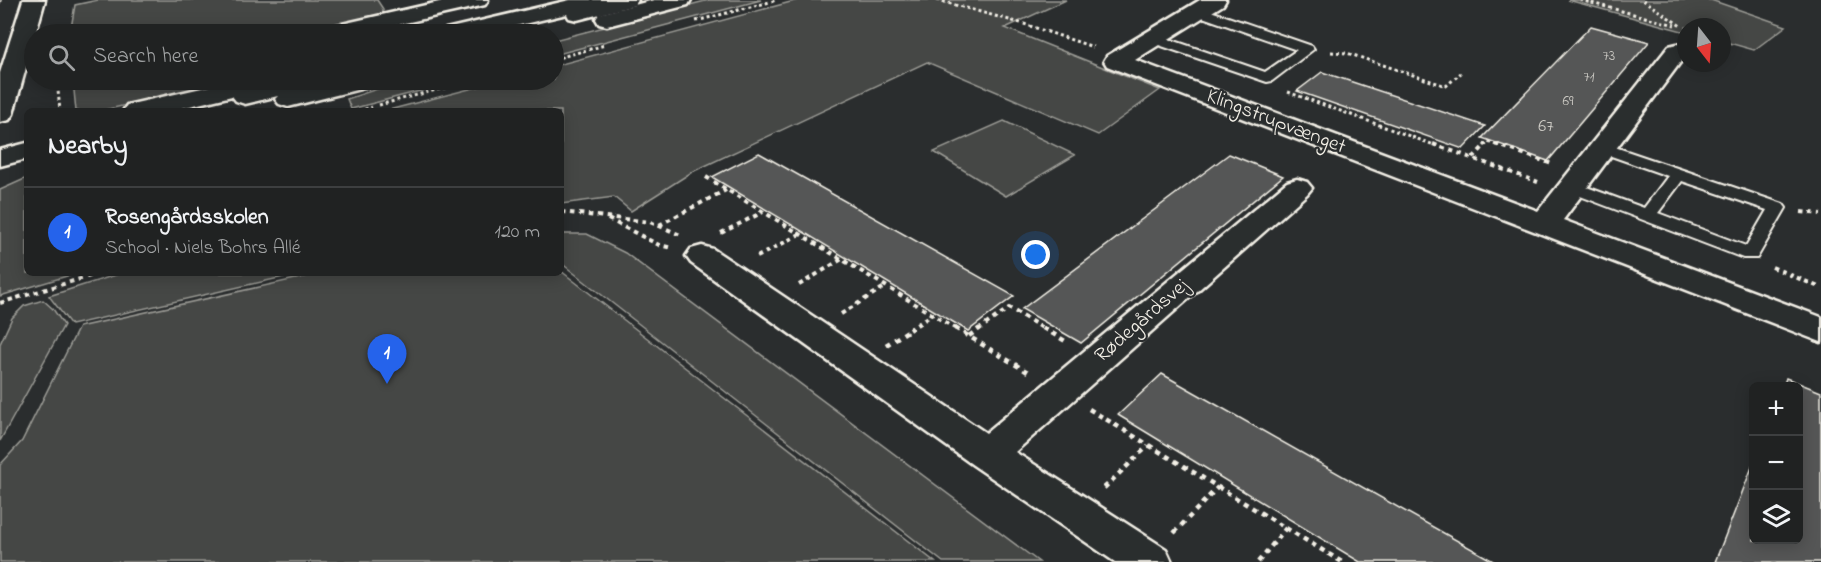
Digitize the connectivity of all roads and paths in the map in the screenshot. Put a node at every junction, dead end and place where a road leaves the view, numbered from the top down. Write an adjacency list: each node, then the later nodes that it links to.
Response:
1 (34, 0): 11 (street)
2 (477, 0): 10 (street)
3 (598, 0): 13 (street)
4 (627, 0): 14 (street)
5 (680, 0): 15 (street)
6 (937, 0): 20 (path)
7 (1580, 0): 8 (path)
8 (1643, 0)
9 (1205, 5): 17 (street); 18 (lane)
10 (398, 8): 12 (street)
11 (27, 24)
12 (355, 24)
13 (496, 24)
14 (530, 24)
15 (564, 29)
16 (24, 34): 33 (street)
17 (1152, 38): 20 (street); 22 (lane)
18 (1307, 49): 21 (path); 22 (lane)
19 (1677, 51): 36 (street)
20 (1123, 57): 51 (street, Klingstrupvænget)
21 (1461, 73)
22 (1267, 78): 39 (path)
23 (58, 90): 28 (path)
24 (225, 90): 29 (street)
25 (269, 90): 30 (street)
26 (327, 90): 31 (street)
27 (437, 90): 32 (path)
28 (60, 108)
29 (149, 108)
30 (196, 108)
31 (255, 108)
32 (370, 108)
33 (0, 114)
34 (24, 139): 35 (street)
35 (0, 144)
36 (1603, 148): 42 (lane); 44 (street)
37 (24, 152): 38 (street)
38 (0, 158)
39 (1473, 158): 44 (path); 44 (path)
40 (24, 167): 41 (street)
41 (0, 173)
42 (1678, 174): 49 (lane); 49 (lane)
43 (706, 177): 46 (path)
44 (1574, 185): 49 (lane); 51 (street)
45 (1297, 188): 68 (street, Rødegårdsvej)
46 (727, 189): 47 (path); 52 (path)
47 (764, 211): 53 (path); 54 (path)
48 (564, 212): 50 (path)
49 (1647, 216)
50 (605, 217): 52 (path); 54 (path)
51 (1544, 224): 64 (street, Klingstrupvænget)
52 (658, 226): 54 (path)
53 (800, 234): 54 (path); 55 (path)
54 (708, 259): 61 (street)
55 (842, 259): 58 (path); 61 (path)
56 (90, 276): 60 (path)
57 (1791, 277): 59 (path)
58 (886, 286): 63 (path); 65 (path)
59 (1821, 288)
60 (0, 303): 62 (path)
61 (769, 303): 65 (street)
62 (0, 309)
63 (933, 314): 66 (path); 69 (path)
64 (1821, 330)
65 (812, 332): 69 (street)
66 (961, 332)
67 (969, 336): 68 (path)
68 (1097, 360): 72 (street, Rødegårdsvej)
69 (858, 364): 72 (street)
70 (1116, 425): 71 (path)
71 (1149, 445): 73 (path); 74 (path)
72 (987, 454): 77 (street)
73 (1115, 478)
74 (1218, 487): 75 (path); 76 (path)
75 (1185, 522)
76 (1286, 528): 78 (path); 79 (path)
77 (1150, 562)
78 (1258, 562)
79 (1342, 562)

